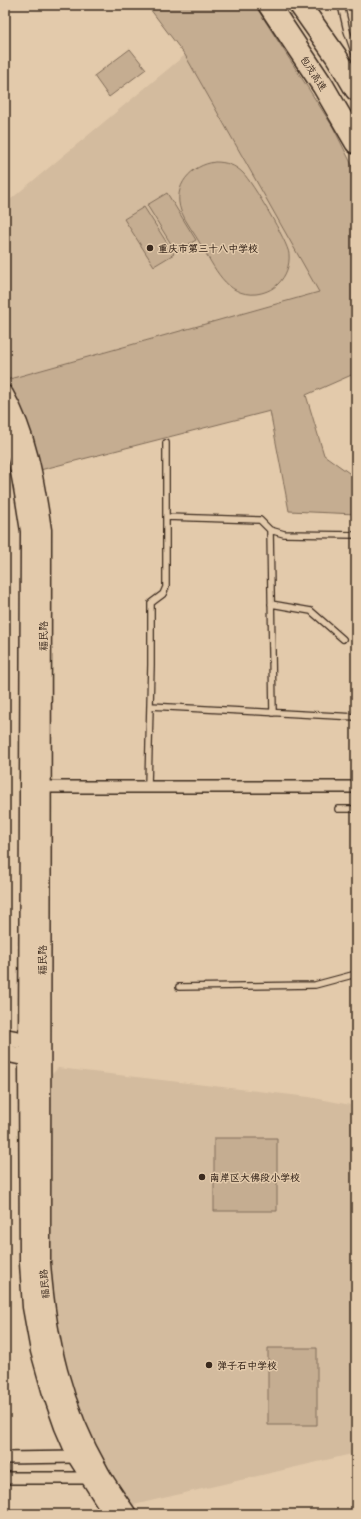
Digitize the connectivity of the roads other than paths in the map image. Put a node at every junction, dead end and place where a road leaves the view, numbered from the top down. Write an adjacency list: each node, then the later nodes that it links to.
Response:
1 (269, 5): 6 (highway, 包茂高速)
2 (300, 5): 5 (highway)
3 (342, 5): 4 (lane)
4 (356, 57)
5 (356, 90)
6 (356, 143)
7 (5, 394): 19 (main road, 福民路)
8 (5, 425): 19 (main road, 福民路)
9 (166, 443): 10 (lane)
10 (166, 517): 11 (lane); 15 (lane)
11 (270, 530): 12 (lane); 13 (lane)
12 (356, 535)
13 (271, 604): 14 (lane); 16 (lane)
14 (343, 639)
15 (150, 706): 16 (lane); 18 (lane)
16 (273, 713): 17 (lane)
17 (356, 717)
18 (148, 786): 19 (street); 20 (street)
19 (35, 787): 26 (main road, 福民路)
20 (356, 787)
21 (338, 809): 22 (lane)
22 (356, 809)
23 (356, 974): 24 (lane)
24 (179, 987)
25 (5, 1037): 26 (main road)
26 (34, 1043): 28 (main road, 福民路)
27 (5, 1053): 28 (main road)
28 (34, 1060): 29 (main road, 福民路); 34 (main road, 福民路)
29 (76, 1457): 30 (street); 32 (main road, 福民路)
30 (5, 1458)
31 (5, 1478): 32 (street)
32 (88, 1478): 33 (main road, 福民路)
33 (112, 1514)
34 (128, 1514)

